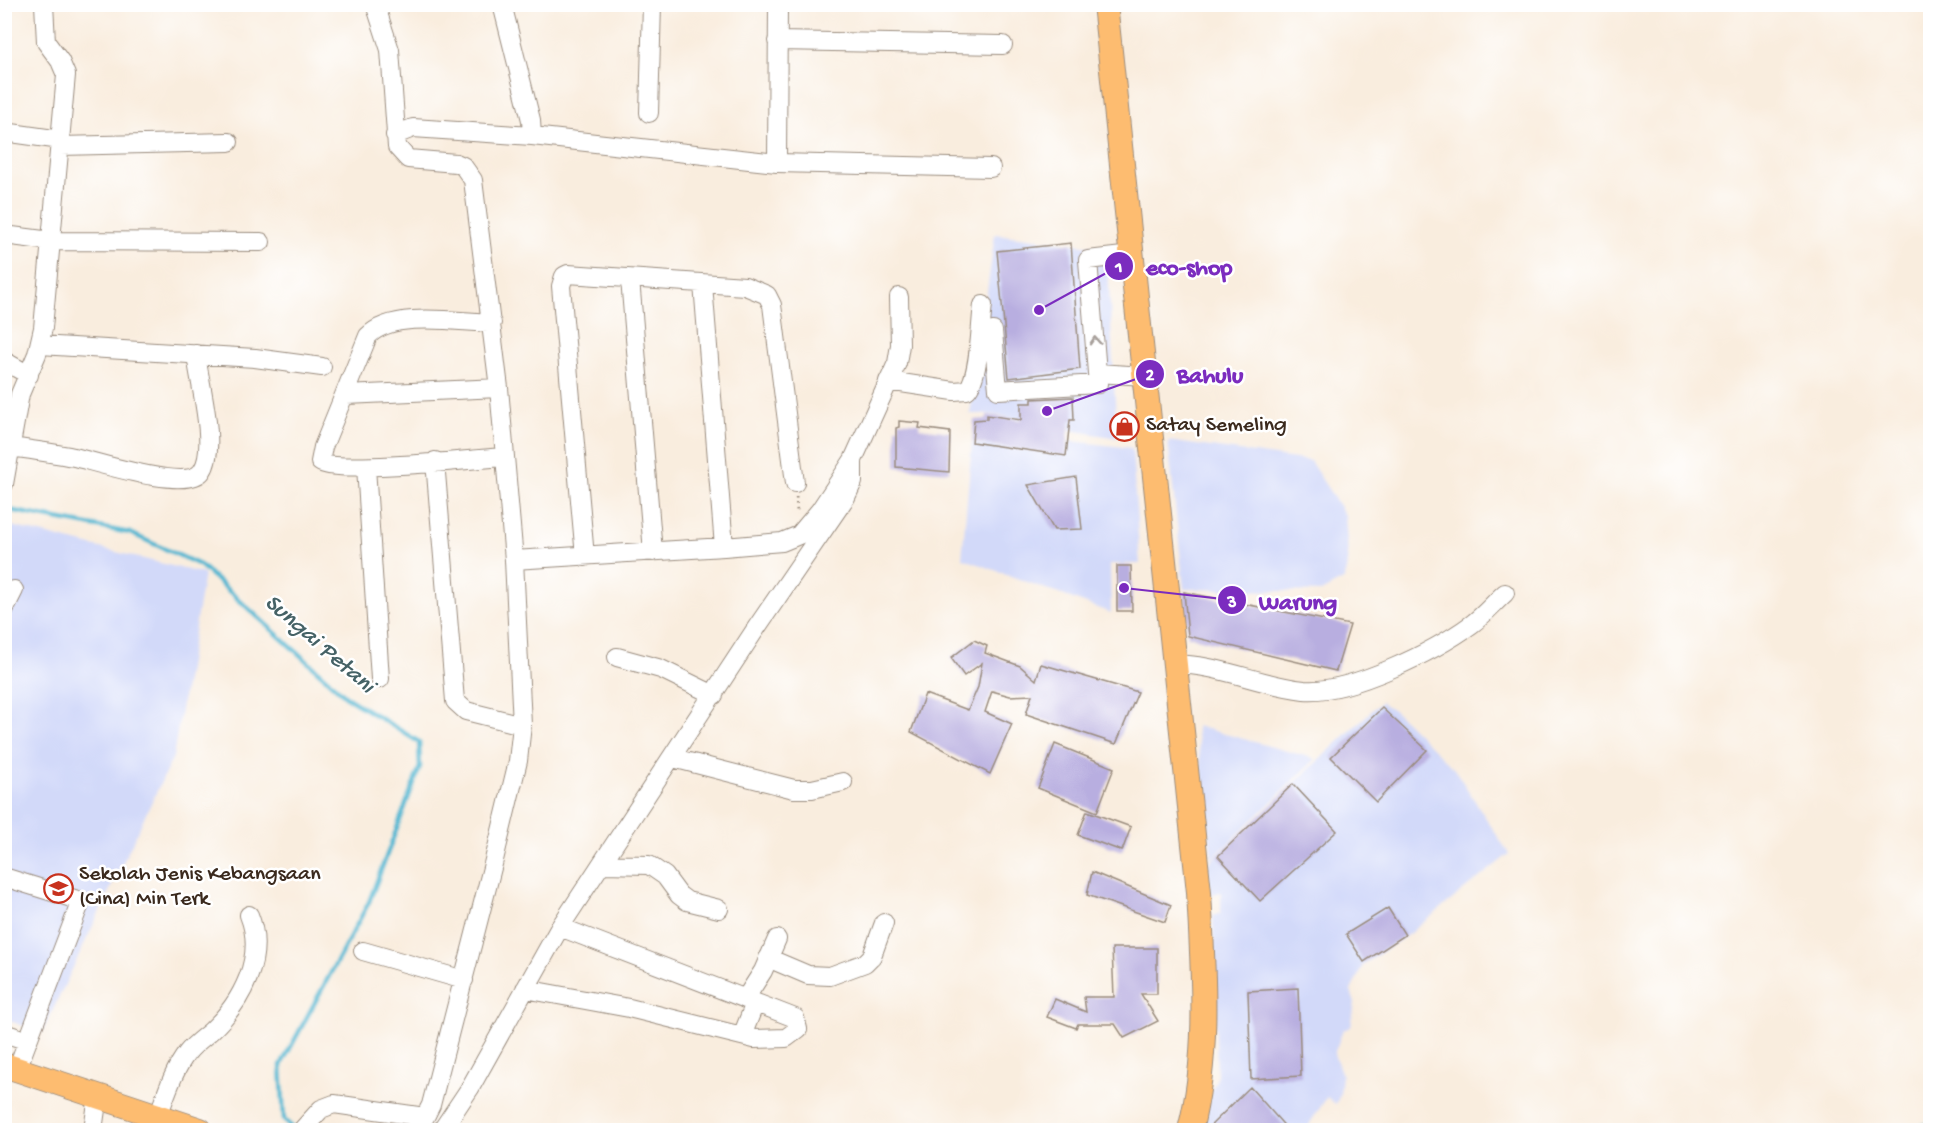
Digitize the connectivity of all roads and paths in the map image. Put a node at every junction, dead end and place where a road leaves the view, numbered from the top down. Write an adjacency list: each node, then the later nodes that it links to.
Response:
1 (44, 4): 14 (street)
2 (375, 4): 11 (street)
3 (501, 4): 12 (street)
4 (652, 4): 9 (street)
5 (778, 4): 7 (street)
6 (1105, 4): 20 (main road)
7 (777, 41): 8 (street); 15 (street)
8 (1003, 45)
9 (649, 113)
10 (4, 132): 14 (street)
11 (395, 135): 12 (street); 25 (street)
12 (532, 136): 15 (street)
13 (229, 142): 14 (street)
14 (61, 143): 18 (street)
15 (777, 163): 16 (street)
16 (991, 168)
17 (4, 235): 18 (street)
18 (51, 241): 19 (street); 27 (street)
19 (261, 242)
20 (1132, 255): 31 (street, one-way to 20); 33 (main road)
21 (630, 279): 22 (street); 46 (street); 47 (street)
22 (703, 284): 43 (street); 45 (street)
23 (899, 297): 34 (street)
24 (983, 305): 34 (street)
25 (492, 322): 35 (street); 36 (street)
26 (993, 331): 31 (street)
27 (40, 345): 28 (street); 32 (street)
28 (196, 354): 30 (street); 37 (street)
29 (4, 362): 32 (street)
30 (322, 367)
31 (1097, 373): 33 (street)
32 (29, 375): 37 (street)
33 (1145, 376): 53 (main road)
34 (888, 381): 39 (street)
35 (499, 388): 36 (street); 38 (street)
36 (346, 395): 41 (street)
37 (11, 447): 42 (street)
38 (503, 457): 40 (street); 48 (street)
39 (853, 460): 44 (street); 55 (street)
40 (435, 462): 41 (street); 56 (street)
41 (366, 467): 54 (street)
42 (5, 479)
43 (795, 483): 44 (path)
44 (799, 535): 45 (street)
45 (724, 547): 46 (street)
46 (653, 552): 47 (street)
47 (585, 557): 48 (street)
48 (514, 560): 56 (street)
49 (14, 590): 51 (street)
50 (1505, 593): 53 (street)
51 (4, 610)
52 (617, 657): 55 (street)
53 (1175, 664): 82 (main road)
54 (380, 679)
55 (714, 695): 57 (street)
56 (522, 725): 68 (street)
57 (673, 758): 58 (street); 59 (street)
58 (843, 782)
59 (603, 864): 61 (street); 64 (street)
60 (4, 877): 73 (street)
61 (719, 909)
62 (249, 915): 76 (street)
63 (884, 922): 67 (street)
64 (560, 927): 69 (street); 70 (street)
65 (777, 939): 67 (street)
66 (363, 951): 68 (street)
67 (768, 958): 70 (street)
68 (464, 980): 77 (street)
69 (525, 989): 72 (street); 81 (street)
70 (750, 1001): 72 (street); 72 (street)
71 (4, 1033): 73 (street)
72 (742, 1036)
73 (28, 1041): 74 (street)
74 (11, 1067): 75 (main road)
75 (98, 1096): 76 (main road); 79 (street)
76 (158, 1116): 80 (main road)
77 (425, 1117): 78 (street); 81 (street)
78 (307, 1123)
79 (93, 1131)
80 (200, 1131)
81 (442, 1131)
82 (1190, 1131)

